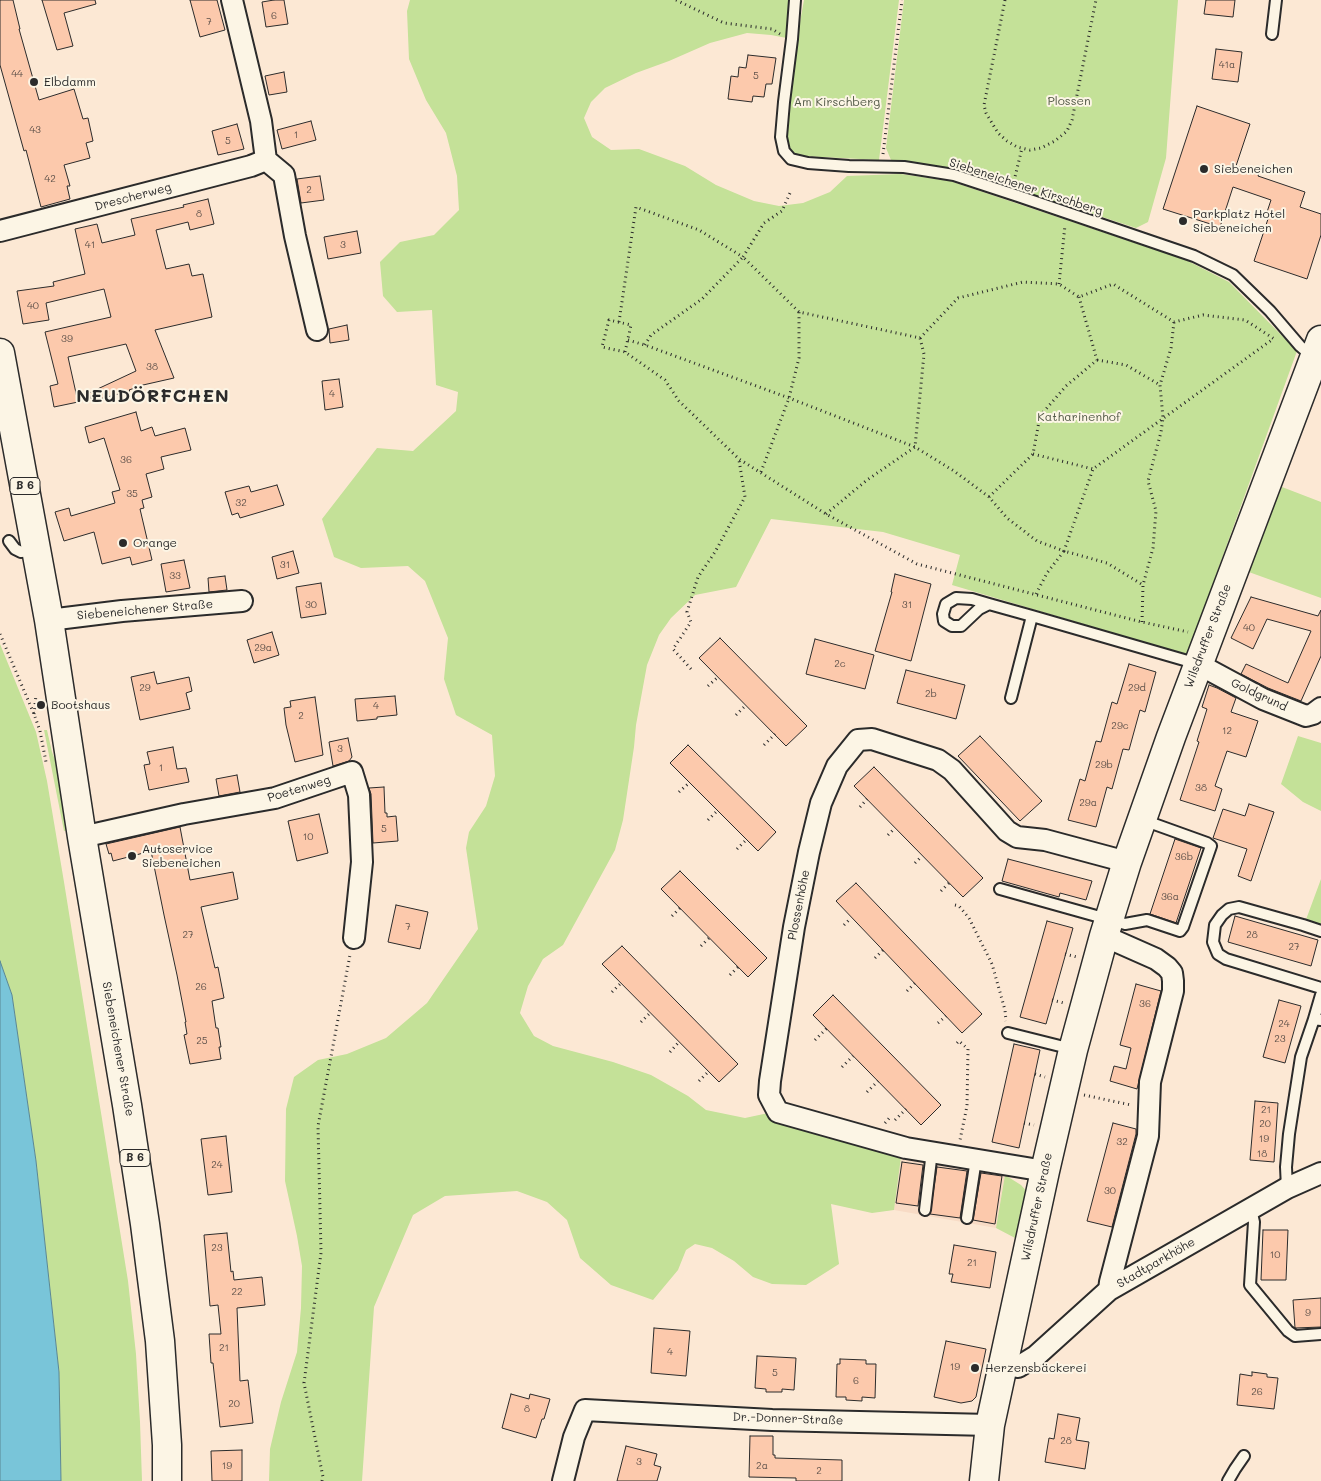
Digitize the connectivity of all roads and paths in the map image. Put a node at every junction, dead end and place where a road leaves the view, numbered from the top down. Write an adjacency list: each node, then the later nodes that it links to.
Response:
1 (232, 0): 11 (street)
2 (676, 0): 9 (path)
3 (795, 0): 9 (lane, Siebeneichener Kirschberg)
4 (902, 0): 12 (path)
5 (1005, 0): 10 (path)
6 (1096, 0): 10 (path)
7 (1276, 0): 8 (lane)
8 (1272, 34)
9 (792, 39): 12 (lane, Siebeneichener Kirschberg)
10 (1022, 148): 14 (path)
11 (266, 160): 16 (street, Drescherweg); 23 (street)
12 (882, 167): 14 (lane, Siebeneichener Kirschberg)
13 (790, 193): 17 (path)
14 (1011, 194): 28 (lane, Siebeneichener Kirschberg)
15 (1065, 223): 18 (path)
16 (0, 231)
17 (743, 257): 20 (path); 21 (path); 27 (path)
18 (1058, 284): 19 (path); 24 (path)
19 (1079, 297): 22 (path); 30 (path)
20 (800, 312): 24 (path); 33 (path)
21 (619, 322): 26 (path); 29 (path)
22 (1174, 322): 25 (path); 32 (path)
23 (317, 330)
24 (920, 338): 35 (path)
25 (1273, 339): 28 (path); 34 (path)
26 (628, 340): 27 (path); 29 (path)
27 (644, 345): 33 (path)
28 (1312, 348): 53 (main road, Wilsdruffer Straße)
29 (625, 352): 37 (path)
30 (1097, 360): 32 (path); 36 (path)
31 (1, 365): 43 (main road, Siebeneichener Straße / B 6)
32 (1160, 385): 34 (path)
33 (790, 398): 35 (path); 39 (path)
34 (1163, 418): 38 (path); 45 (path)
35 (914, 447): 40 (path); 41 (path)
36 (1032, 454): 38 (path); 40 (path)
37 (738, 459): 39 (path); 55 (path)
38 (1093, 469): 44 (path)
39 (761, 472): 41 (path)
40 (989, 497): 44 (path)
41 (826, 514): 46 (path)
42 (9, 541): 43 (lane)
43 (37, 549): 50 (main road, Siebeneichener Straße / B 6)
44 (1064, 551): 45 (path); 46 (path)
45 (1143, 585): 51 (path)
46 (1036, 594): 51 (path)
47 (242, 600): 50 (street, Siebeneichener Straße)
48 (989, 604): 49 (lane)
49 (1032, 616): 54 (lane); 58 (lane)
50 (49, 620): 74 (main road, Siebeneichener Straße / B 6)
51 (1142, 622): 53 (path)
52 (0, 634): 64 (path)
53 (1208, 636): 54 (main road, Wilsdruffer Straße)
54 (1198, 664): 60 (street, Goldgrund); 71 (main road, Wilsdruffer Straße)
55 (691, 669)
56 (718, 676): 57 (path)
57 (708, 686)
58 (1011, 698)
59 (746, 705): 61 (path)
60 (1321, 708)
61 (736, 716)
62 (775, 734): 63 (path)
63 (764, 744)
64 (47, 765)
65 (689, 783): 66 (path)
66 (679, 792)
67 (867, 799): 68 (path)
68 (860, 807)
69 (717, 811): 70 (path)
70 (708, 820)
71 (1142, 820): 78 (main road, Wilsdruffer Straße); 88 (lane)
72 (895, 828): 73 (path)
73 (888, 835)
74 (82, 837): 90 (street, Poetenweg); 138 (main road, Siebeneichener Straße / B 6)
75 (746, 840): 76 (path)
76 (737, 849)
77 (922, 856): 79 (path)
78 (1127, 862): 88 (main road, Wilsdruffer Straße); 125 (street, Plossenhöhe)
79 (915, 863)
80 (949, 883): 82 (path)
81 (1000, 889): 88 (lane)
82 (941, 891)
83 (955, 905): 109 (path)
84 (680, 908): 85 (path)
85 (672, 916)
86 (852, 918): 87 (path)
87 (844, 925)
88 (1107, 928): 113 (main road, Wilsdruffer Straße); 122 (street)
89 (1321, 931): 99 (lane)
90 (354, 938): 139 (path)
91 (709, 938): 92 (path)
92 (701, 946)
93 (883, 950): 94 (path)
94 (875, 958)
95 (738, 967): 96 (path)
96 (730, 975)
97 (621, 983): 101 (path)
98 (915, 983): 100 (path)
99 (1321, 988)
100 (907, 991)
101 (612, 992)
102 (1321, 995): 105 (lane)
103 (650, 1013): 106 (path)
104 (946, 1016): 107 (path)
105 (1317, 1020): 129 (lane)
106 (641, 1022)
107 (938, 1023)
108 (827, 1028): 110 (path)
109 (1008, 1033): 113 (lane)
110 (815, 1040)
111 (679, 1042): 114 (path)
112 (957, 1043): 126 (path)
113 (1073, 1050): 120 (main road, Wilsdruffer Straße)
114 (670, 1052)
115 (853, 1056): 116 (path)
116 (842, 1067)
117 (708, 1072): 118 (path)
118 (699, 1081)
119 (878, 1081): 121 (path)
120 (1064, 1090): 122 (path); 127 (main road, Wilsdruffer Straße)
121 (867, 1092)
122 (1149, 1107): 133 (street)
123 (906, 1109): 124 (path)
124 (895, 1120)
125 (932, 1152): 126 (street, Plossenhöhe); 131 (lane)
126 (966, 1157): 127 (street, Plossenhöhe); 132 (lane)
127 (1045, 1171): 135 (main road, Wilsdruffer Straße)
128 (1321, 1173): 129 (street, Stadtparkhöhe)
129 (1287, 1188): 130 (street, Stadtparkhöhe)
130 (1251, 1209): 133 (street, Stadtparkhöhe); 134 (lane)
131 (925, 1210)
132 (968, 1218)
133 (1109, 1290): 135 (street, Stadtparkhöhe)
134 (1321, 1334)
135 (1003, 1364): 136 (main road, Wilsdruffer Straße)
136 (990, 1425): 140 (street, Dr.-Donner-Straße); 141 (main road, Wilsdruffer Straße)
137 (1244, 1456): 142 (lane)
138 (167, 1481)
139 (322, 1481)
140 (563, 1481)
141 (984, 1481)
142 (1228, 1481)

